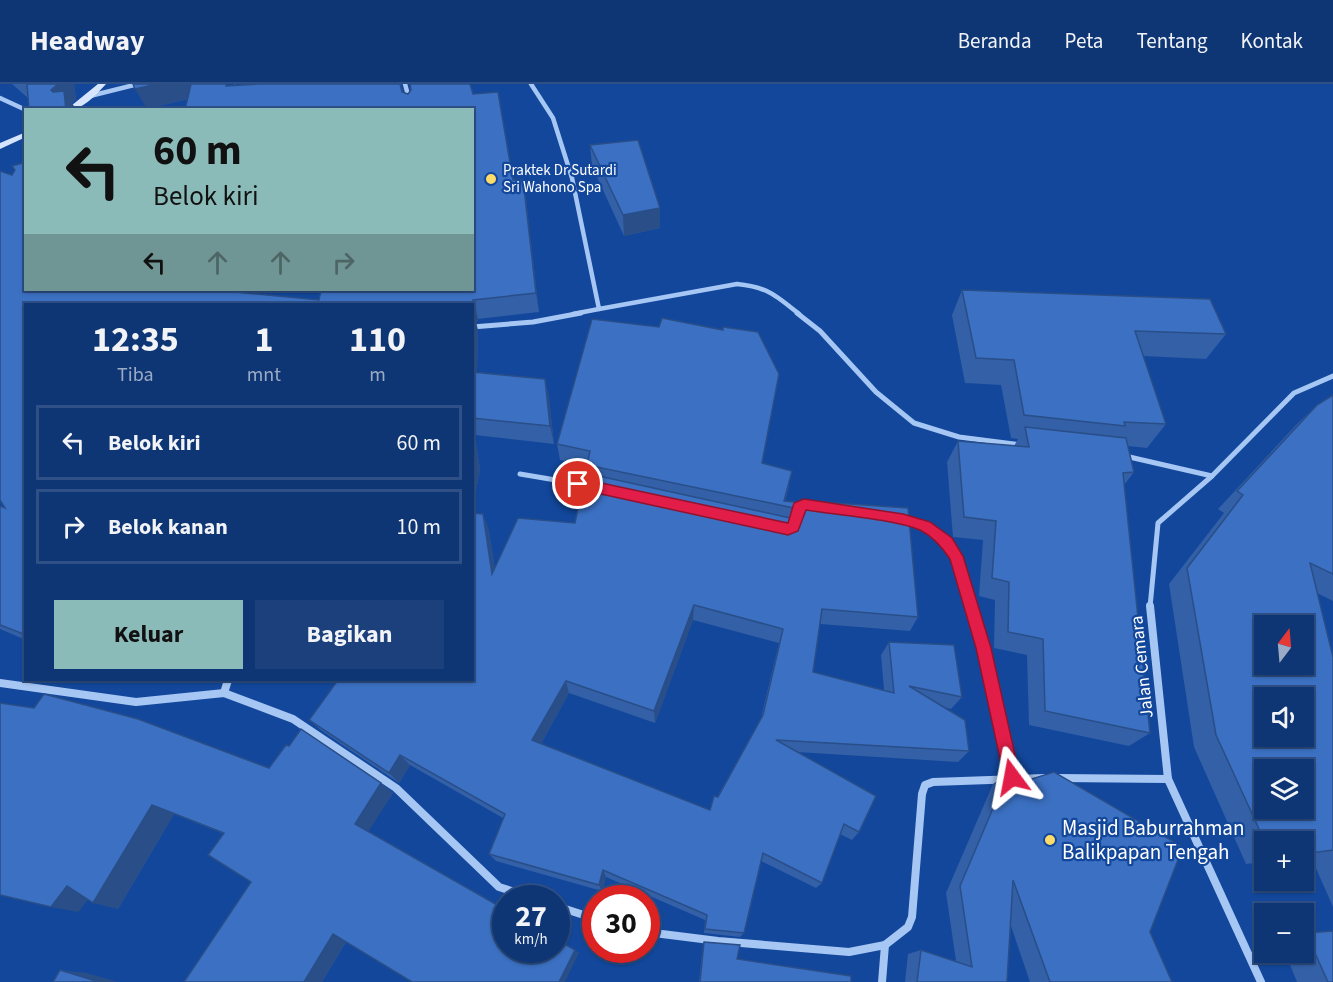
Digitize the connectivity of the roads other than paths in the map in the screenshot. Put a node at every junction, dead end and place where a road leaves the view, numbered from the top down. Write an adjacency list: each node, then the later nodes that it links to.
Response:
1 (102, 84): 5 (street)
2 (138, 84): 5 (street)
3 (405, 84): 8 (street)
4 (531, 84): 12 (street)
5 (90, 96): 7 (street)
6 (0, 98): 9 (street)
7 (73, 108)
8 (411, 108)
9 (24, 109)
10 (24, 135): 11 (street)
11 (0, 146)
12 (598, 309): 13 (street); 15 (street)
13 (474, 327)
14 (1333, 376): 18 (street, Jalan Cemara)
15 (1029, 446)
16 (1123, 456): 18 (street)
17 (520, 474): 19 (street)
18 (1212, 476): 27 (street, Jalan Cemara)
19 (595, 487)
20 (820, 506): 22 (street)
21 (893, 518): 26 (street)
22 (791, 530)
23 (228, 681): 25 (street)
24 (0, 683): 25 (street)
25 (224, 693): 28 (street)
26 (1012, 777): 27 (street); 30 (street)
27 (1168, 779): 32 (street, Jalan Cemara)
28 (497, 885)
29 (660, 934): 30 (street)
30 (885, 945): 31 (street)
31 (882, 982)
32 (1261, 982)

